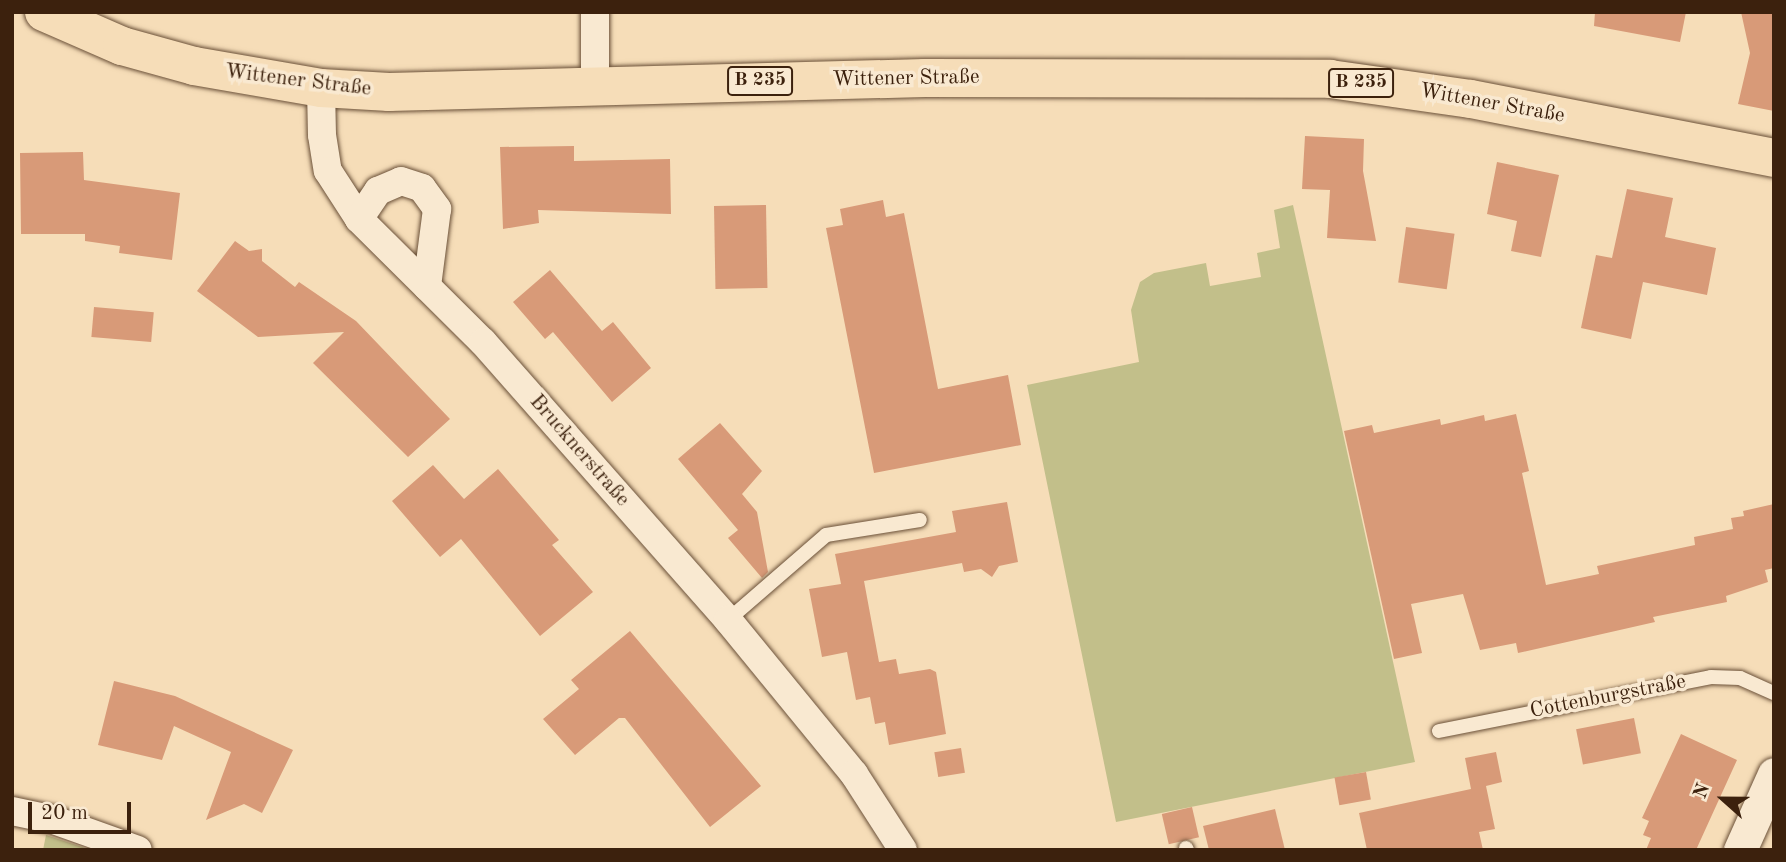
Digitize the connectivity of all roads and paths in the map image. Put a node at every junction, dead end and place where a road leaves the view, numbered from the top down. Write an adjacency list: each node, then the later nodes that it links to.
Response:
1 (44, 12): 4 (main road, Wittener Straße / B 235)
2 (595, 12): 3 (street)
3 (595, 84): 4 (main road, Wittener Straße / B 235); 5 (main road, Wittener Straße / B 235)
4 (321, 88): 6 (street, Brucknerstraße)
5 (1774, 158)
6 (359, 219): 7 (street, Brucknerstraße); 7 (street)
7 (427, 286): 9 (street, Brucknerstraße)
8 (920, 520): 9 (lane)
9 (728, 620): 15 (street, Brucknerstraße)
10 (1774, 693): 11 (lane, Cottenburgstraße)
11 (1439, 731)
12 (1774, 774): 16 (street)
13 (12, 811): 14 (street)
14 (138, 850)
15 (903, 850)
16 (1740, 850)

